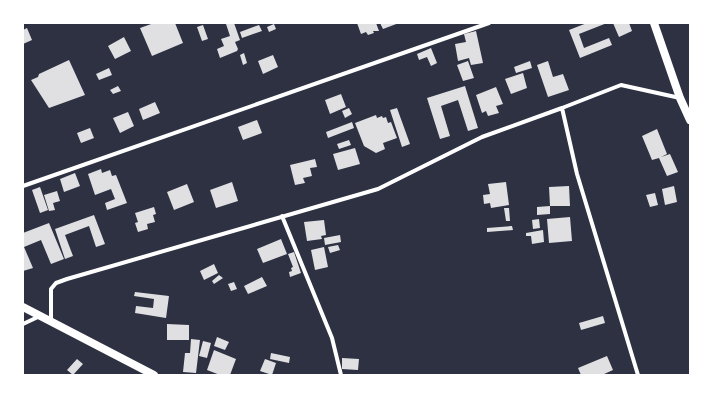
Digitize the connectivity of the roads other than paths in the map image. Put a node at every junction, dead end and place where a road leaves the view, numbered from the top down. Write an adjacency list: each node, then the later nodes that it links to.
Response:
1 (489, 23): 6 (street)
2 (654, 23): 3 (main road)
3 (680, 98): 4 (street); 5 (main road)
4 (562, 108): 7 (street); 14 (street)
5 (690, 120)
6 (23, 186)
7 (282, 216): 10 (street); 13 (street)
8 (23, 307): 9 (main road)
9 (40, 316): 10 (main road); 11 (street)
10 (51, 322): 12 (main road)
11 (23, 324)
12 (154, 375)
13 (341, 375)
14 (638, 375)

